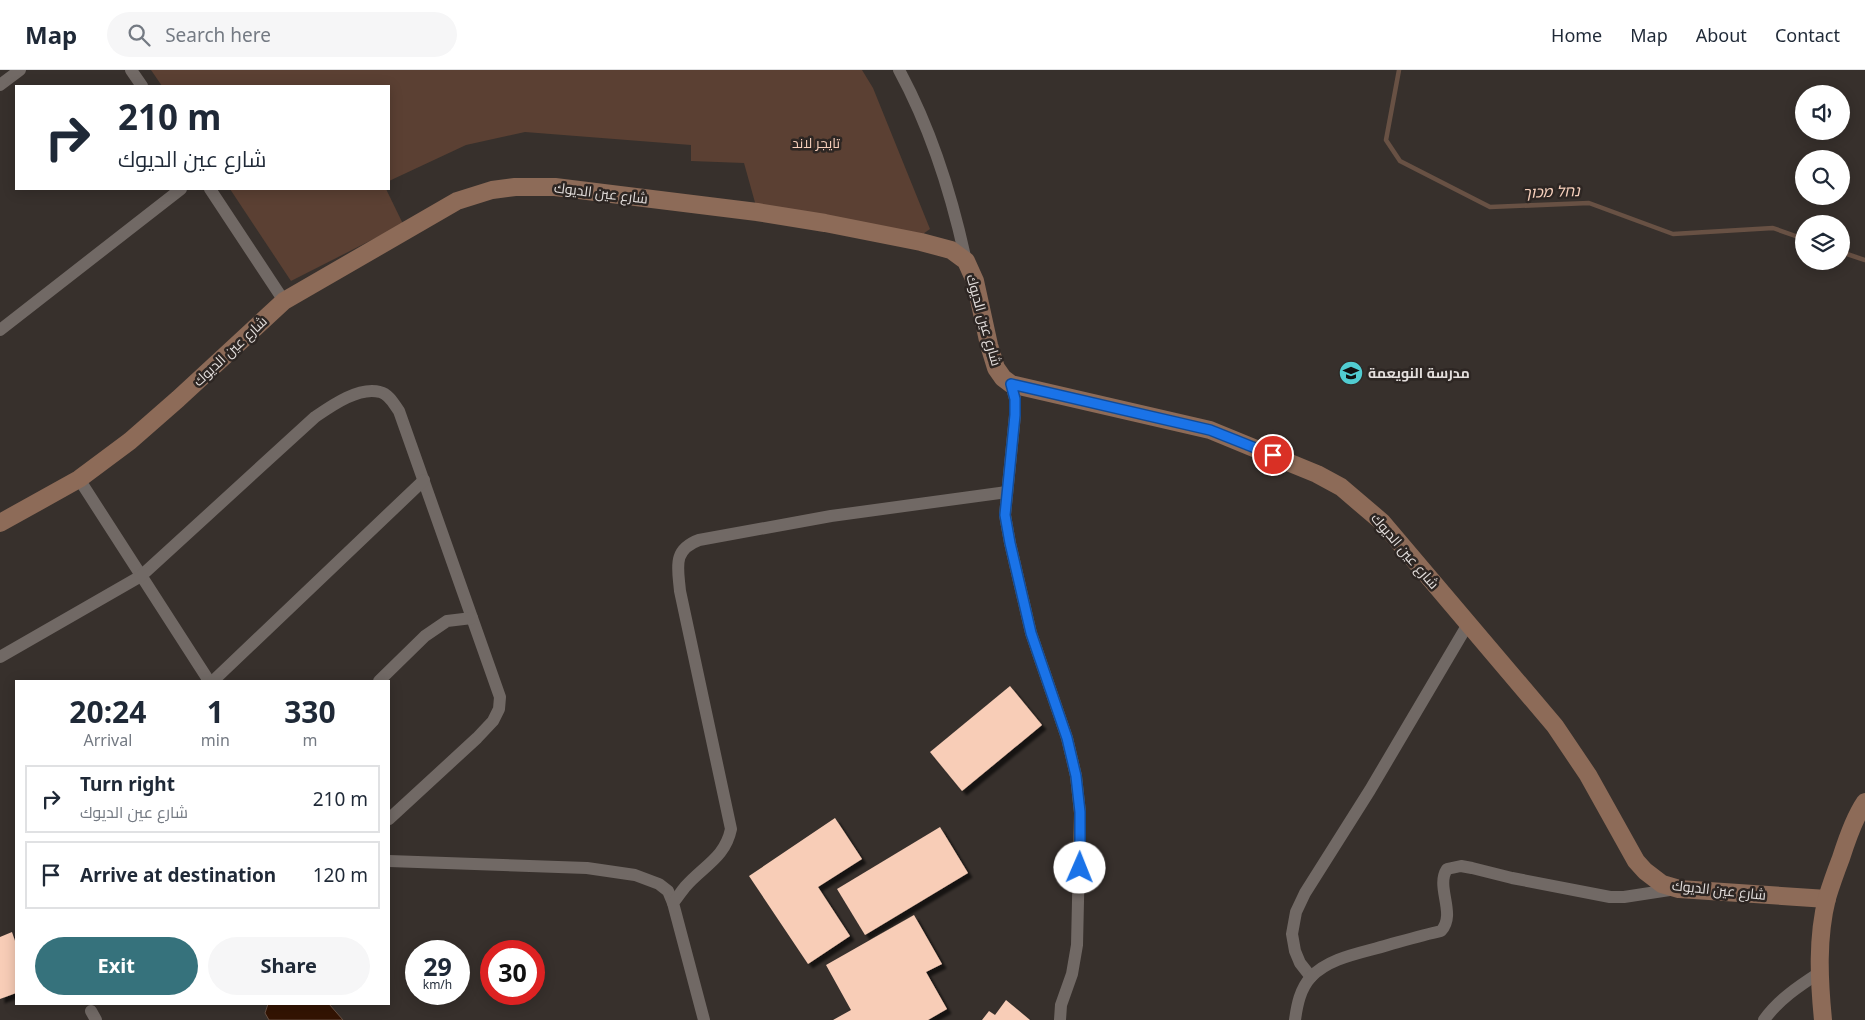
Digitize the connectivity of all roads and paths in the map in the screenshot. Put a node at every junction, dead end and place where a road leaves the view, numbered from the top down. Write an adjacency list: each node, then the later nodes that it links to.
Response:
1 (20, 70): 5 (street)
2 (132, 70): 4 (street)
3 (899, 70): 8 (street)
4 (141, 85)
5 (0, 86)
6 (180, 190): 10 (street)
7 (211, 190): 9 (street)
8 (966, 261): 9 (street, شارع عين الديوك); 11 (street, شارع عين الديوك)
9 (284, 301): 12 (street, شارع عين الديوك)
10 (0, 330)
11 (1011, 384): 14 (street); 18 (street, شارع عين الديوك)
12 (79, 479): 15 (street, شارع عين الديوك); 16 (street)
13 (424, 480): 16 (street); 17 (street); 21 (street)
14 (1007, 492): 28 (street); 32 (street)
15 (0, 524)
16 (142, 576): 19 (street); 20 (street)
17 (472, 618): 22 (street); 24 (street)
18 (1468, 624): 26 (street, شارع عين الديوك); 30 (street)
19 (0, 657)
20 (208, 680)
21 (214, 680)
22 (380, 680)
23 (1865, 802): 27 (street)
24 (390, 818)
25 (390, 862): 28 (street)
26 (1678, 889): 27 (street, شارع عين الديوك); 30 (street)
27 (1827, 899): 29 (street)
28 (674, 903): 31 (street)
29 (1819, 973): 34 (street); 35 (street)
30 (1311, 976): 33 (street)
31 (704, 1020)
32 (1060, 1020)
33 (1295, 1020)
34 (1764, 1020)
35 (1823, 1020)

